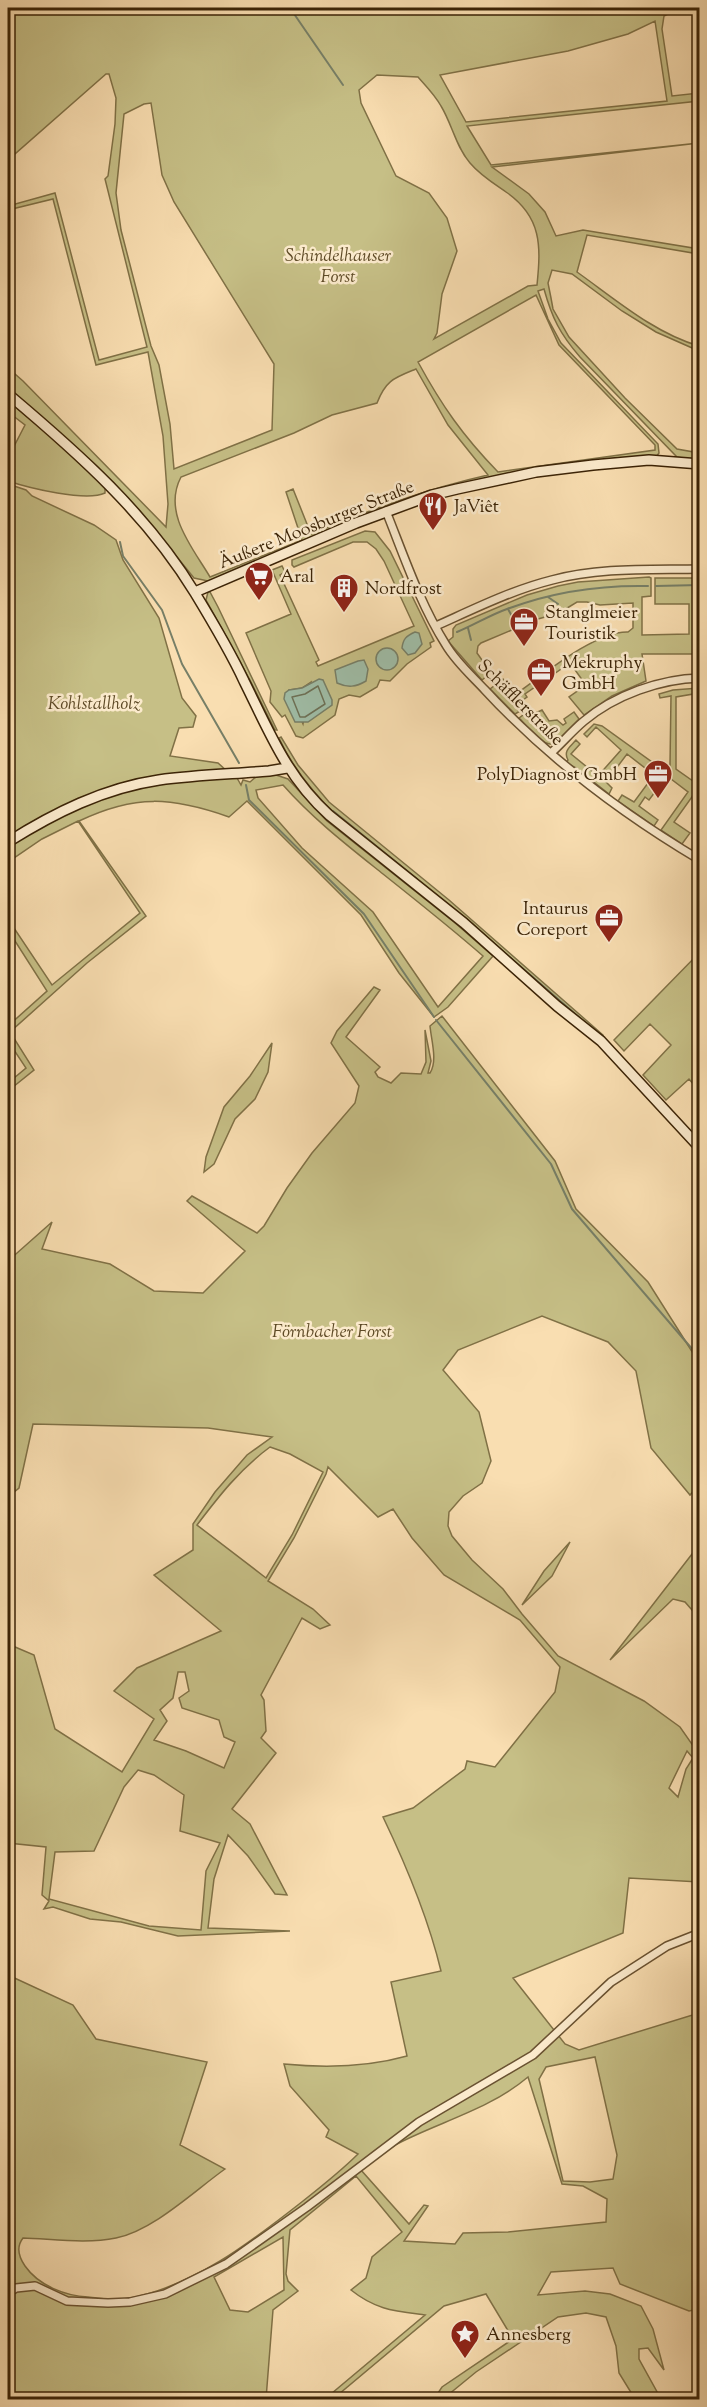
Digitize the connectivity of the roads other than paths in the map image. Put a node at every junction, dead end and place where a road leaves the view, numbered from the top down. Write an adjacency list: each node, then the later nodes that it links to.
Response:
1 (8, 394): 5 (main road)
2 (699, 464): 3 (main road, Äußere Moosburger Straße)
3 (386, 511): 5 (main road, Äußere Moosburger Straße); 6 (street, Schäfflerstraße)
4 (699, 569): 6 (street)
5 (195, 592): 9 (main road)
6 (436, 626): 8 (street, Schäfflerstraße)
7 (699, 678): 8 (street)
8 (551, 753): 11 (street, Schäfflerstraße)
9 (287, 768): 10 (main road); 12 (main road)
10 (8, 842)
11 (699, 860)
12 (699, 1148)
13 (699, 1933): 14 (street)
14 (8, 2293)

